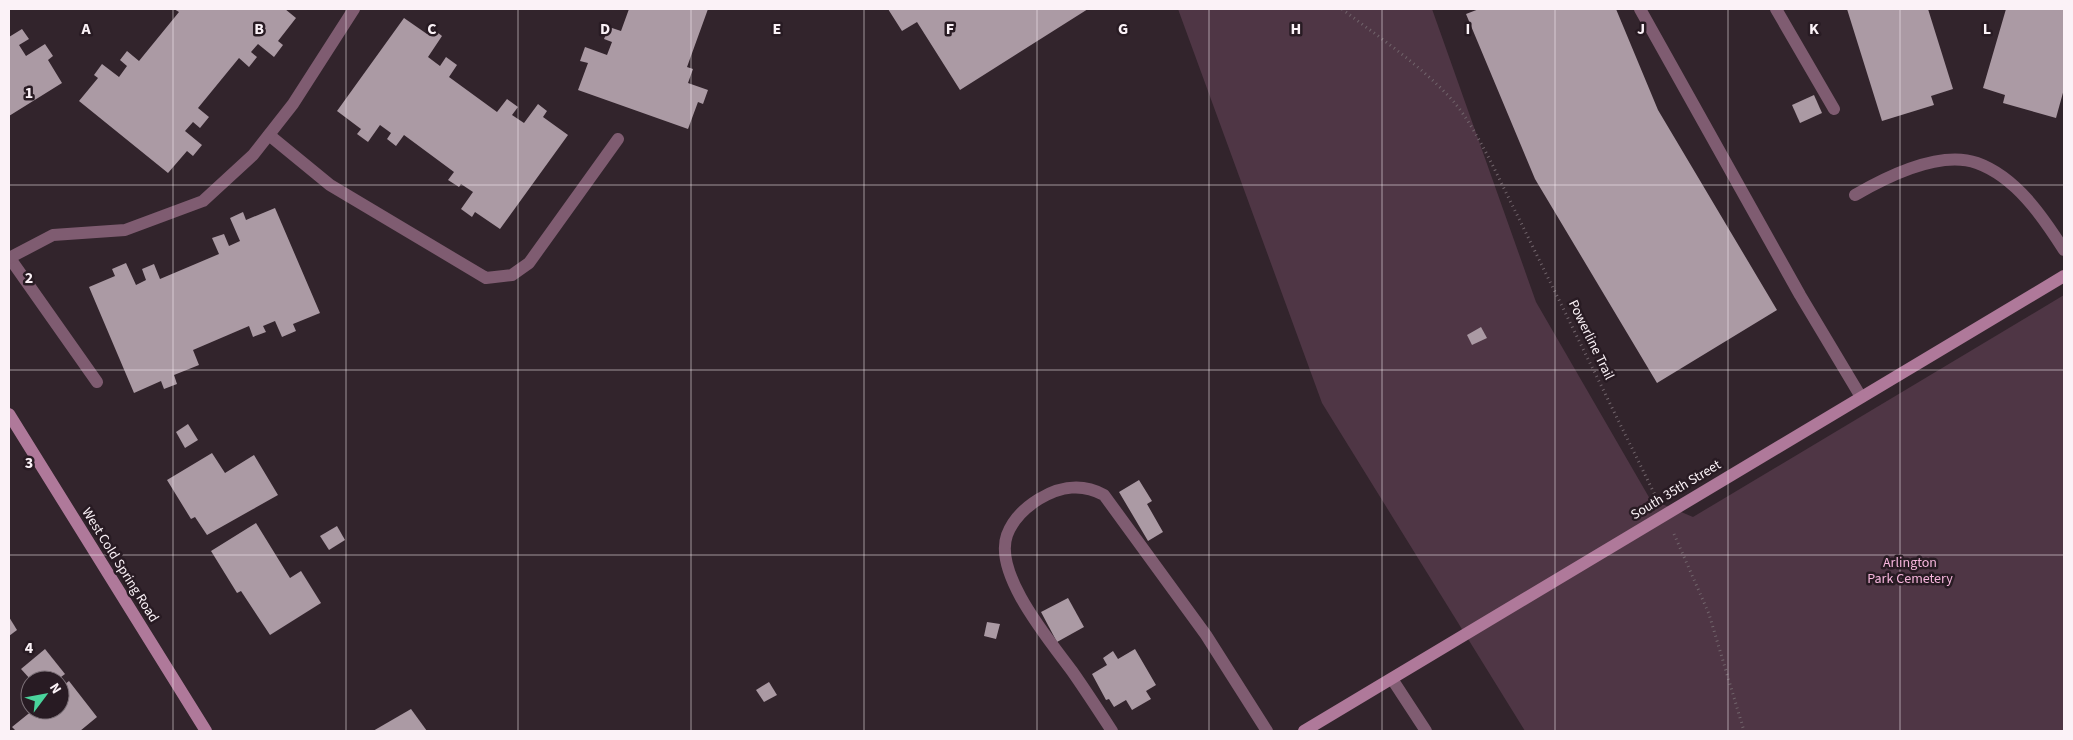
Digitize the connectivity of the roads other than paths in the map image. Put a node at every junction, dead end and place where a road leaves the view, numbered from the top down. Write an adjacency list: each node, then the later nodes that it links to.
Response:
1 (354, 9): 5 (lane)
2 (1640, 9): 12 (lane)
3 (1776, 9): 4 (lane)
4 (1834, 109)
5 (269, 135): 6 (lane); 9 (lane)
6 (618, 139)
7 (1854, 195): 8 (lane)
8 (2064, 250)
9 (9, 258): 11 (lane)
10 (2064, 276): 12 (street, South 35th Street)
11 (97, 382)
12 (1861, 397): 14 (street, South 35th Street)
13 (9, 414): 15 (street, West Cold Spring Road)
14 (1392, 679): 18 (street, South 35th Street); 19 (lane)
15 (206, 731)
16 (1112, 731): 17 (lane)
17 (1267, 731)
18 (1304, 731)
19 (1426, 731)

